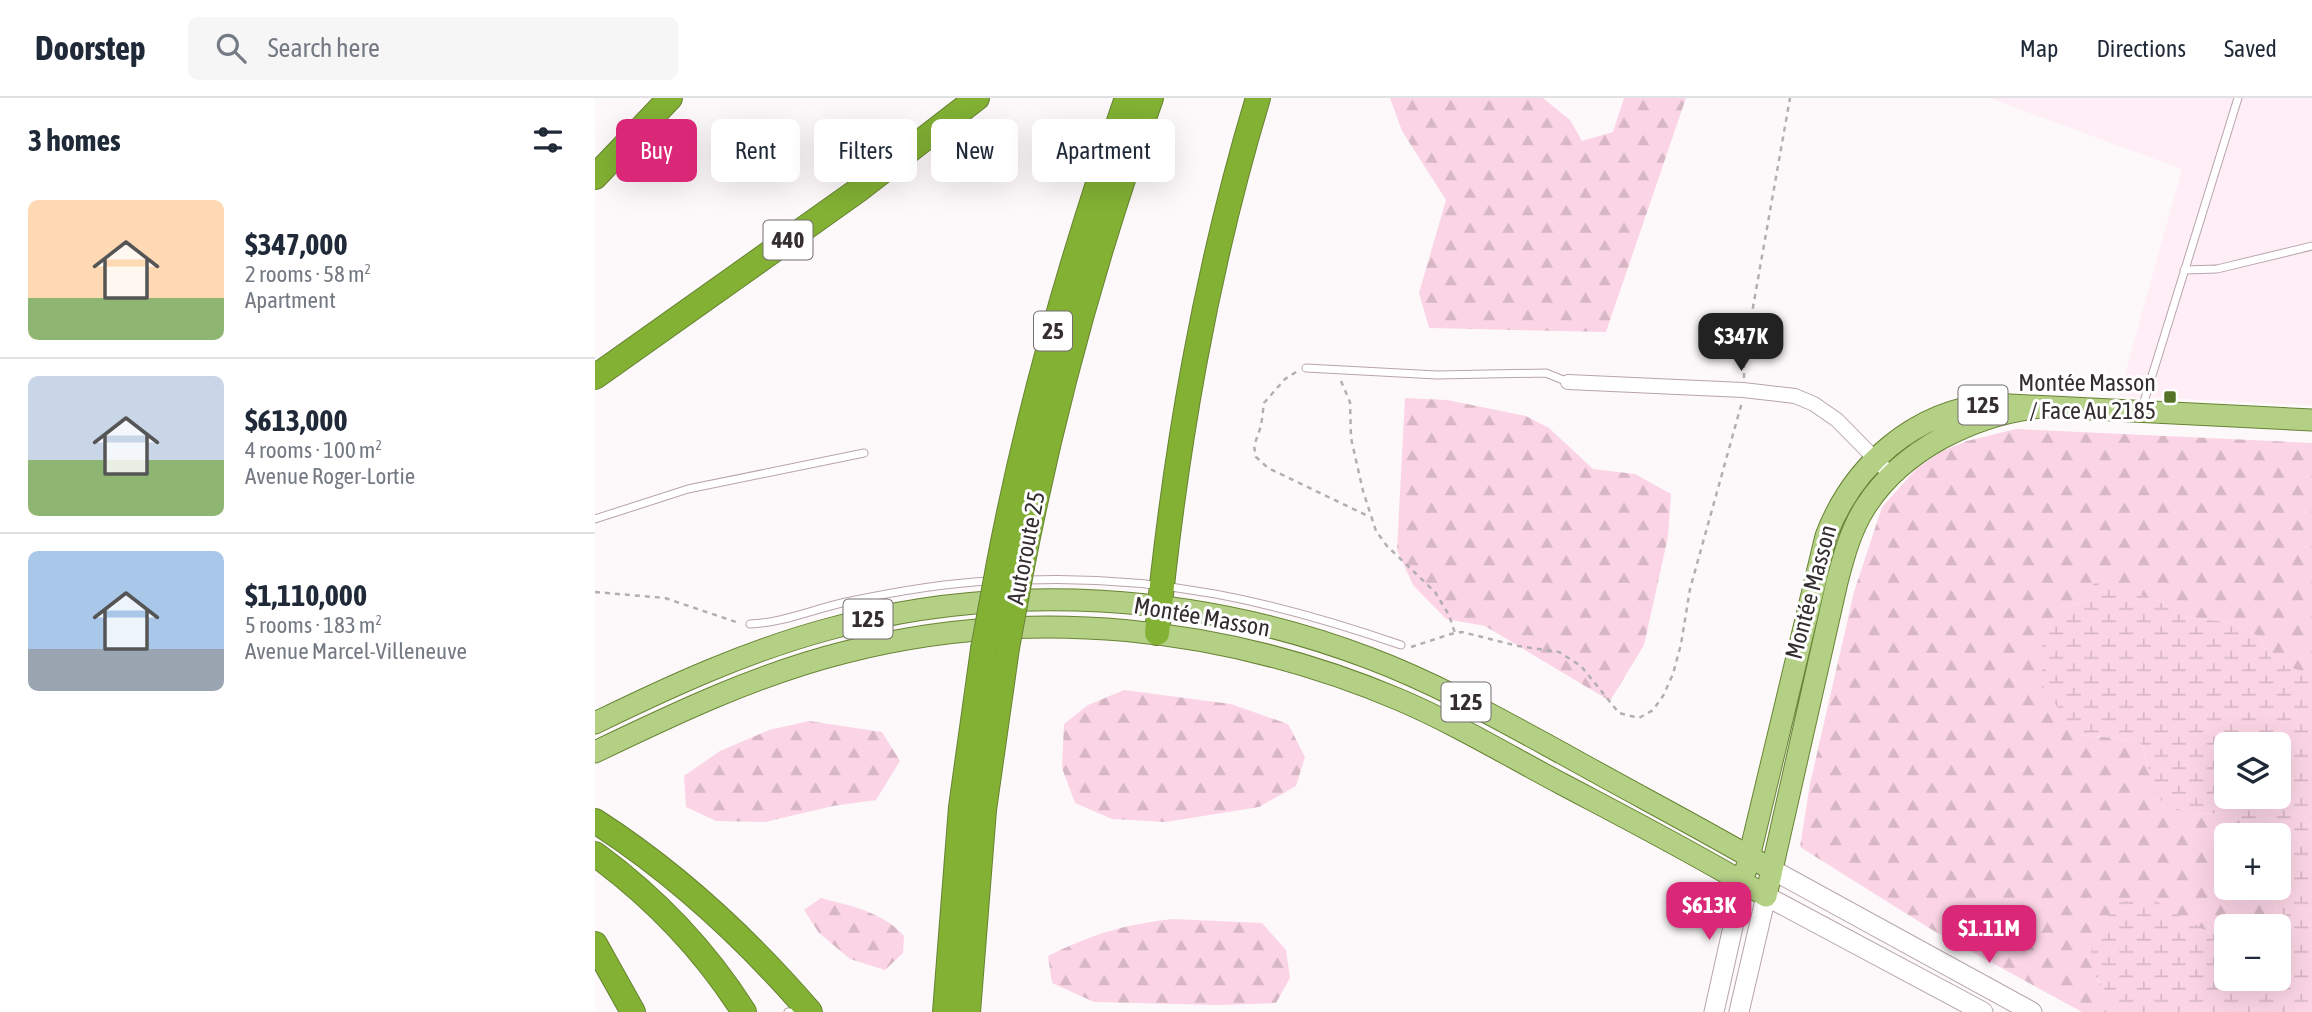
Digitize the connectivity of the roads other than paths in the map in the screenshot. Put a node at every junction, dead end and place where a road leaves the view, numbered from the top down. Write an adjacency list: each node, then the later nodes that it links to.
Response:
1 (670, 98): 7 (highway)
2 (977, 98): 11 (highway, 440)
3 (1127, 98): 20 (highway, Autoroute 25 / 25)
4 (1151, 98): 20 (highway, Autoroute 25 / 25)
5 (1258, 98): 21 (highway)
6 (2238, 98): 9 (lane)
7 (595, 177)
8 (2312, 246): 9 (lane)
9 (2184, 270): 14 (lane)
10 (1306, 368): 12 (lane)
11 (595, 377)
12 (1568, 382): 17 (street)
13 (2040, 407): 14 (main road, Montée Masson / 125); 17 (main road, Montée Masson / 125); 18 (main road, Montée Masson)
14 (2140, 412): 15 (main road, Montée Masson / 125)
15 (2312, 420)
16 (864, 453): 19 (lane)
17 (1876, 458): 18 (street); 29 (main road, Montée Masson / 125)
18 (1891, 475): 30 (main road, Montée Masson)
19 (595, 519)
20 (1009, 574): 21 (lane); 22 (lane); 33 (highway, Autoroute 25 / 25, bridge)
21 (1161, 595): 23 (highway); 24 (lane); 25 (main road, Montée Masson / 125); 29 (main road, Montée Masson / 125)
22 (750, 624)
23 (1157, 633): 26 (main road, Montée Masson / 125); 31 (main road, Montée Masson / 125)
24 (1401, 645)
25 (595, 723)
26 (595, 752)
27 (595, 821): 38 (highway)
28 (595, 854): 36 (highway)
29 (1749, 856): 30 (main road, Montée Masson); 31 (main road)
30 (1772, 869): 32 (main road); 44 (street)
31 (1743, 882): 32 (main road, Montée Masson / 125); 41 (street)
32 (1766, 896): 42 (street); 43 (street)
33 (961, 943): 39 (highway, Autoroute 25 / 25); 40 (highway, Autoroute 25 / 25)
34 (595, 944): 35 (highway)
35 (632, 1012)
36 (744, 1012)
37 (788, 1012): 38 (lane)
38 (810, 1012)
39 (945, 1012)
40 (968, 1012)
41 (1714, 1012)
42 (1739, 1012)
43 (1983, 1012)
44 (2032, 1012)

